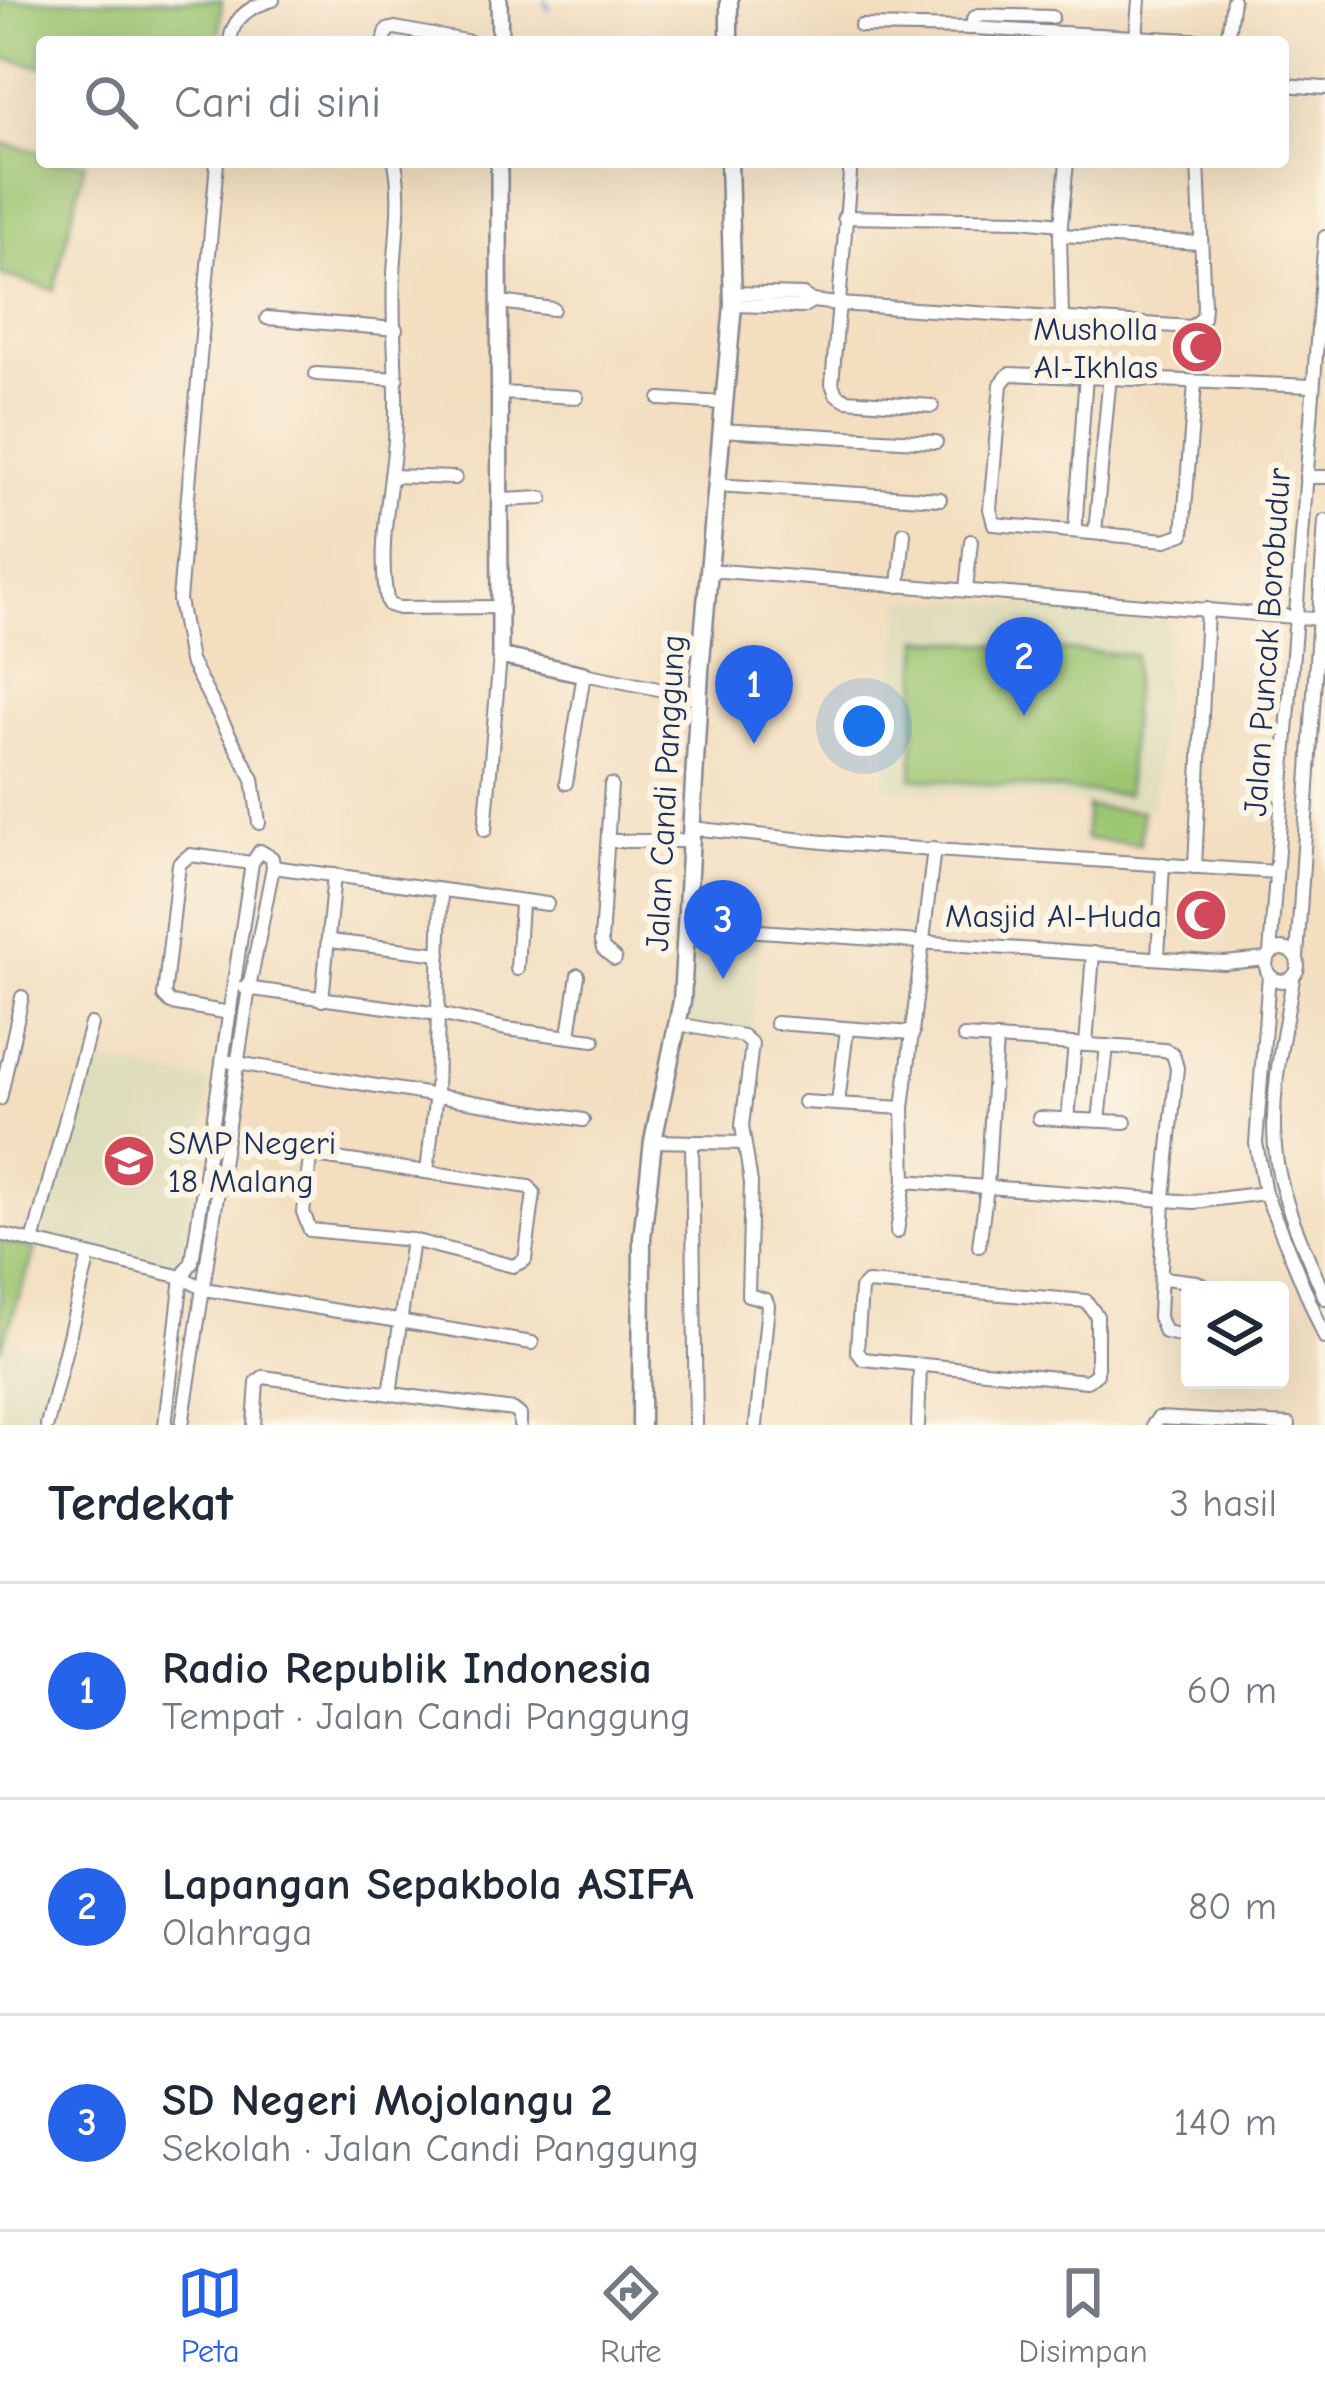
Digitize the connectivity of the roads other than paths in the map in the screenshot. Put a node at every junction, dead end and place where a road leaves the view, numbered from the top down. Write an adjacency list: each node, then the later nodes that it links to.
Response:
1 (273, 0): 11 (street)
2 (499, 0): 14 (street)
3 (729, 0): 15 (main road)
4 (1054, 0): 7 (street)
5 (1139, 0): 17 (street)
6 (1233, 0): 18 (street)
7 (1052, 17): 9 (street); 10 (street)
8 (861, 26): 9 (street)
9 (973, 28): 10 (street)
10 (1051, 34): 16 (street)
11 (230, 36)
12 (386, 36): 13 (street)
13 (438, 36)
14 (500, 36)
15 (729, 36)
16 (1094, 36)
17 (1136, 36)
18 (1228, 36)
19 (1289, 86): 20 (street)
20 (1325, 88)
21 (216, 168): 80 (street)
22 (396, 168): 38 (street)
23 (499, 168): 33 (street)
24 (729, 168): 32 (main road, Jalan Candi Panggung)
25 (850, 168): 28 (street)
26 (1066, 168): 29 (street)
27 (1198, 168): 31 (street)
28 (844, 217): 29 (street); 34 (street)
29 (1060, 230): 31 (street); 37 (street)
30 (1325, 237): 39 (street, Jalan Puncak Borobudur)
31 (1201, 243): 37 (street)
32 (733, 299): 34 (street); 49 (main road, Jalan Candi Panggung)
33 (500, 302): 35 (street); 46 (street)
34 (838, 304): 37 (street); 50 (street)
35 (553, 309)
36 (267, 318): 38 (street)
37 (1062, 318)
38 (396, 329): 43 (street)
39 (1322, 335): 45 (street, Jalan Puncak Borobudur)
40 (316, 374): 43 (street)
41 (1086, 374): 42 (street); 62 (street); 62 (street)
42 (1110, 375): 44 (street); 63 (street)
43 (397, 379): 53 (street)
44 (1195, 383): 45 (street); 63 (street)
45 (1312, 386): 54 (street, Jalan Puncak Borobudur)
46 (501, 393): 47 (street); 60 (street)
47 (577, 397)
48 (660, 399): 49 (street)
49 (724, 403): 51 (main road, Jalan Candi Panggung)
50 (932, 406)
51 (721, 430): 52 (street); 57 (main road, Jalan Candi Panggung)
52 (937, 442)
53 (391, 476): 56 (street); 69 (street)
54 (1306, 477): 55 (street); 71 (street, Jalan Puncak Borobudur)
55 (1325, 477)
56 (454, 478)
57 (716, 485): 59 (street); 66 (main road, Jalan Candi Panggung)
58 (542, 498): 60 (street)
59 (940, 499)
60 (502, 500): 69 (street)
61 (1325, 521): 72 (street, Jalan Puncak Borobudur)
62 (1075, 531): 63 (street)
63 (1095, 532)
64 (904, 533): 67 (street)
65 (971, 541): 68 (street)
66 (709, 570): 67 (street); 77 (main road, Jalan Candi Panggung)
67 (899, 586): 68 (street)
68 (966, 590): 70 (street)
69 (500, 607): 75 (street)
70 (1207, 609): 71 (street); 88 (street)
71 (1296, 617): 72 (street); 73 (street, Jalan Puncak Borobudur)
72 (1319, 619): 74 (street, Jalan Puncak Borobudur)
73 (1295, 643): 74 (street); 89 (street, Jalan Puncak Borobudur)
74 (1317, 646): 103 (street, Jalan Puncak Borobudur)
75 (500, 656): 76 (street); 81 (street)
76 (584, 674): 77 (street); 78 (street)
77 (698, 697): 82 (main road, Jalan Candi Panggung)
78 (566, 784)
79 (611, 785): 83 (street)
80 (259, 823)
81 (484, 830)
82 (690, 835): 83 (street); 84 (street); 94 (main road, Jalan Candi Panggung)
83 (608, 841): 101 (street)
84 (934, 848): 86 (street); 96 (street)
85 (252, 863): 87 (street); 97 (street); 111 (street)
86 (1163, 865): 88 (street); 102 (street)
87 (273, 866): 90 (street); 100 (street)
88 (1195, 867): 89 (street)
89 (1276, 872): 104 (street, Jalan Puncak Borobudur)
90 (334, 875): 91 (street); 95 (street)
91 (441, 891): 92 (street); 99 (street)
92 (520, 903): 93 (street); 105 (street)
93 (547, 904)
94 (686, 926): 96 (street); 115 (main road, Jalan Candi Panggung)
95 (330, 941): 99 (street); 110 (street)
96 (922, 942): 98 (street); 117 (street)
97 (239, 952): 100 (street); 108 (street)
98 (1093, 953): 102 (street); 122 (street)
99 (440, 954): 112 (street)
100 (255, 955): 108 (street)
101 (615, 958)
102 (1158, 958): 104 (street)
103 (1297, 958): 104 (street); 107 (street)
104 (1268, 964): 107 (street); 125 (street, Jalan Puncak Borobudur)
105 (517, 969)
106 (578, 975): 118 (street)
107 (1292, 979): 126 (street)
108 (241, 988): 110 (street); 111 (street); 124 (street)
109 (22, 998): 128 (street)
110 (322, 1000): 112 (street)
111 (230, 1012): 124 (street)
112 (439, 1014): 118 (street); 127 (street)
113 (776, 1023): 116 (street)
114 (91, 1024): 148 (street)
115 (678, 1024): 137 (main road, Jalan Candi Panggung); 139 (street)
116 (847, 1029): 117 (street); 130 (street)
117 (913, 1033): 131 (street)
118 (569, 1035): 121 (street)
119 (964, 1037): 120 (street)
120 (996, 1039): 122 (street); 142 (street)
121 (593, 1040)
122 (1081, 1044): 123 (street); 133 (street)
123 (1107, 1046): 135 (street); 144 (street)
124 (231, 1062): 127 (street); 151 (street); 154 (street)
125 (1260, 1071): 126 (street); 143 (street, Jalan Puncak Borobudur)
126 (1278, 1072): 155 (street)
127 (436, 1093): 134 (street); 140 (street)
128 (0, 1099)
129 (804, 1102): 130 (street)
130 (838, 1103): 131 (street)
131 (903, 1108): 141 (street)
132 (1039, 1118): 133 (street)
133 (1068, 1119): 135 (street)
134 (583, 1120)
135 (1099, 1121): 136 (street)
136 (1125, 1122)
137 (653, 1141): 138 (street); 168 (main road, Jalan Candi Panggung)
138 (692, 1143): 139 (street); 169 (street)
139 (743, 1144): 170 (street)
140 (427, 1172): 147 (street); 147 (street)
141 (905, 1181): 142 (street); 145 (street)
142 (987, 1187): 144 (street); 149 (street)
143 (1265, 1193): 144 (street); 157 (street, Jalan Puncak Borobudur)
144 (1164, 1198): 152 (street)
145 (897, 1232)
146 (0, 1234): 148 (street)
147 (412, 1240): 156 (street)
148 (33, 1242): 150 (street)
149 (979, 1246)
150 (89, 1256): 151 (street); 163 (street)
151 (182, 1277): 154 (street); 164 (street)
152 (1162, 1278): 153 (street); 158 (street)
153 (1188, 1281)
154 (203, 1289): 156 (street); 165 (street)
155 (1325, 1298)
156 (400, 1320): 160 (street); 162 (street)
157 (1322, 1321): 159 (street, Jalan Puncak Borobudur)
158 (1181, 1336)
159 (1325, 1338)
160 (532, 1342)
161 (920, 1367): 161 (street); 171 (street)
162 (390, 1394): 166 (street); 167 (street)
163 (47, 1425)
164 (165, 1425)
165 (182, 1425)
166 (254, 1425)
167 (520, 1425)
168 (640, 1425)
169 (696, 1425)
170 (755, 1425)
171 (918, 1425)
172 (1153, 1425): 173 (street)
173 (1289, 1425)

